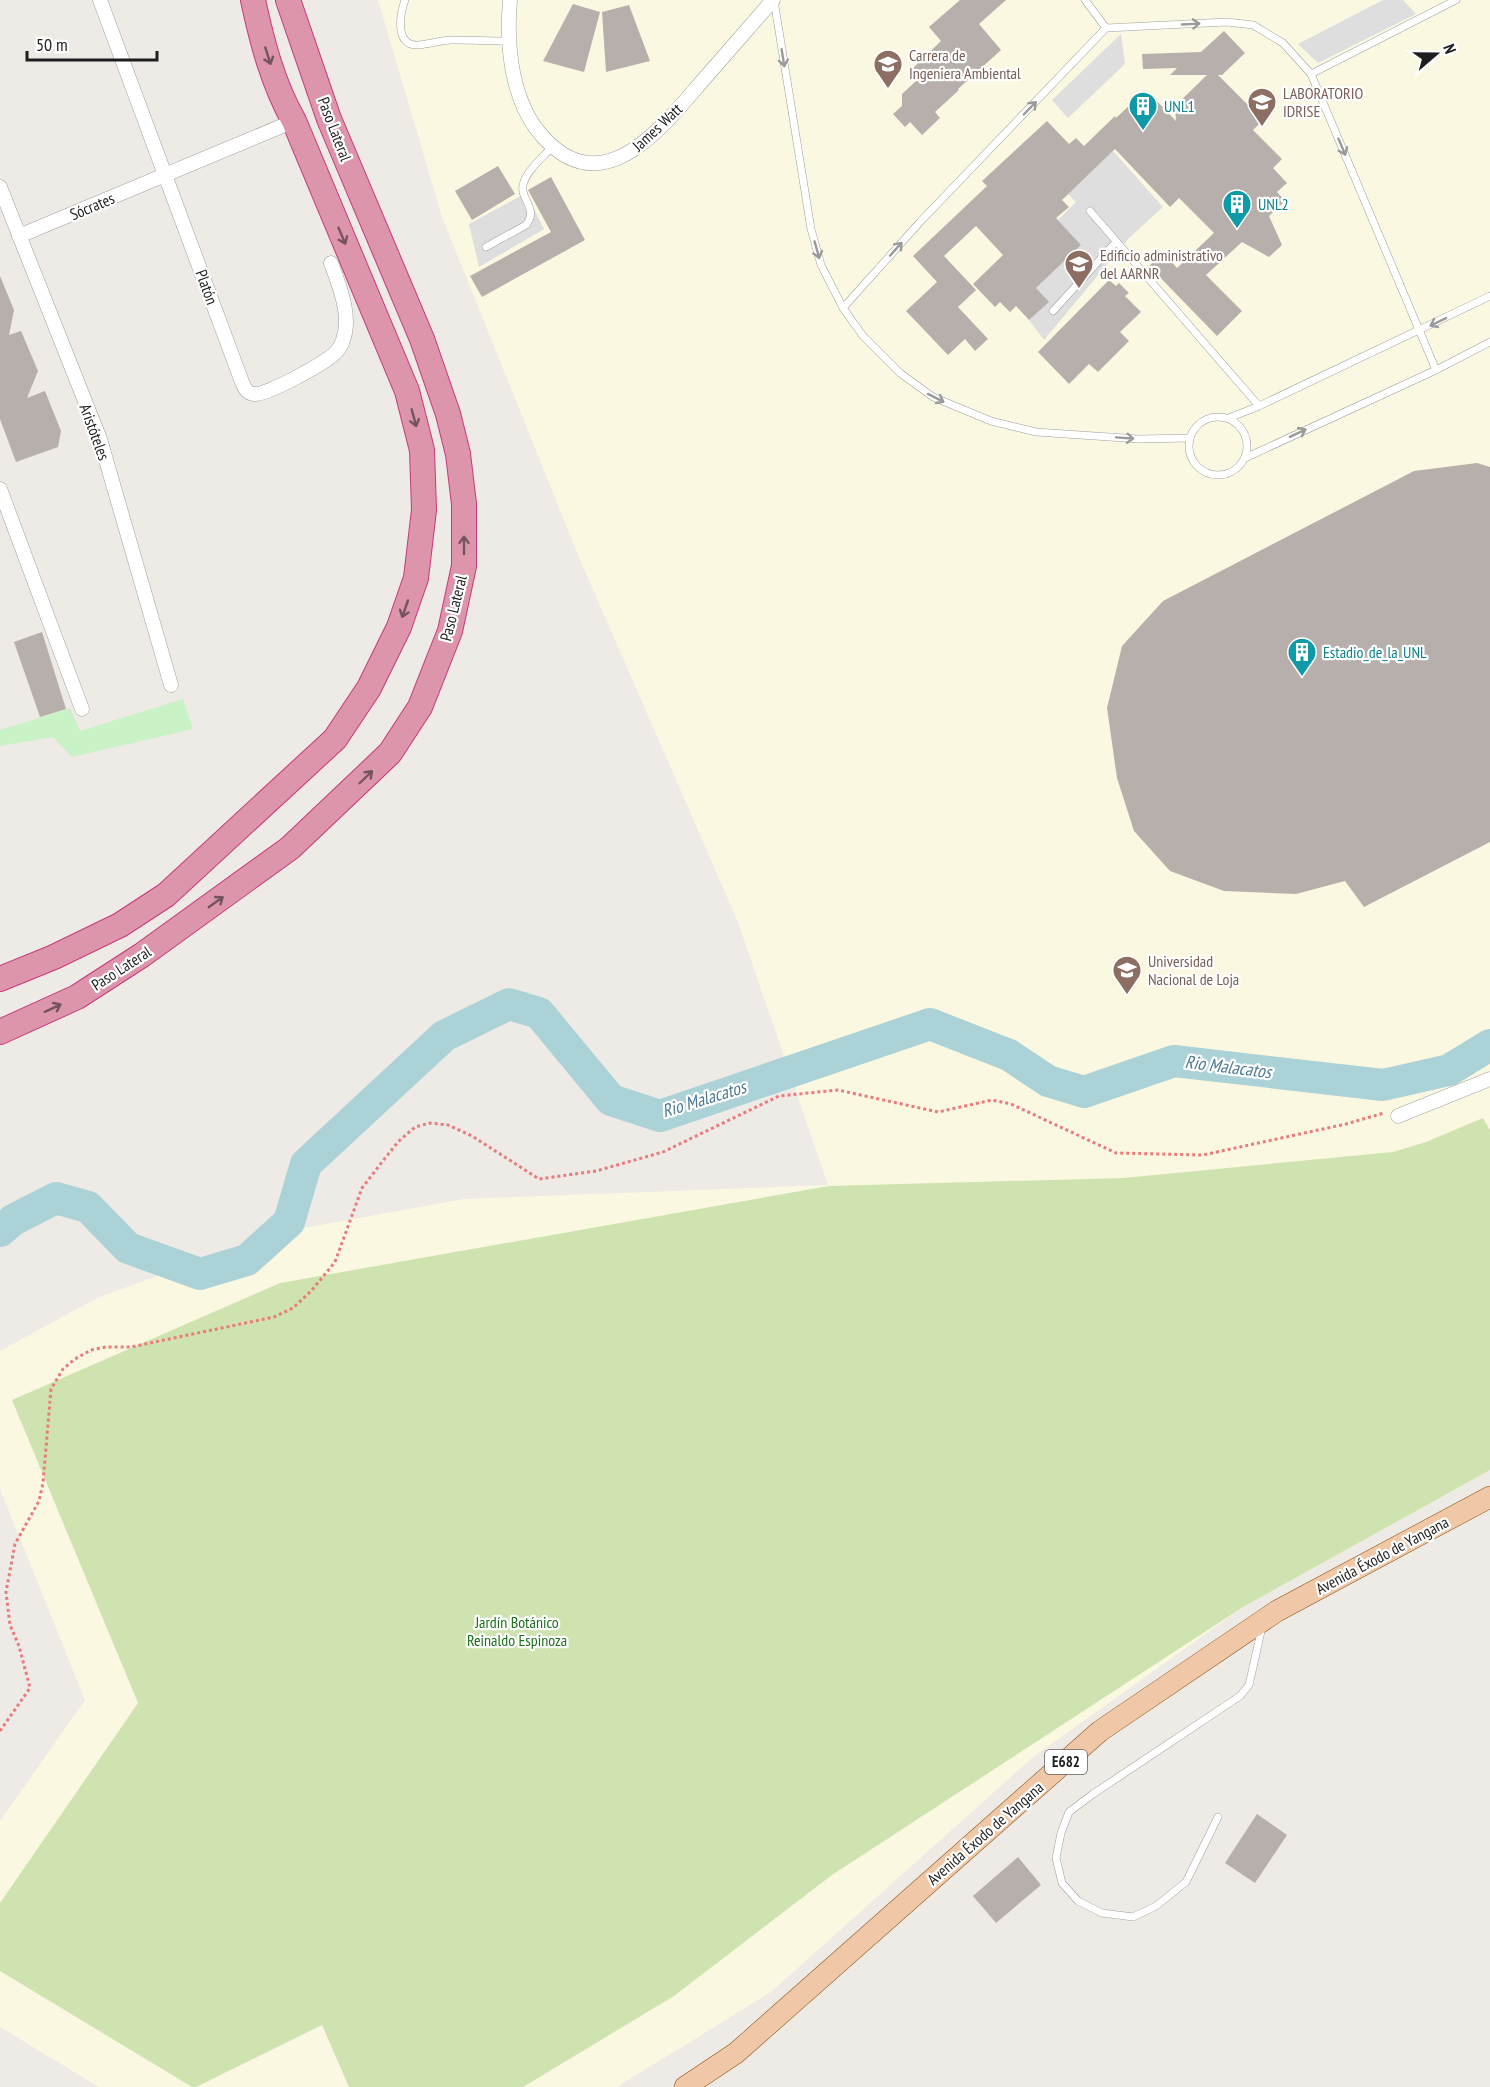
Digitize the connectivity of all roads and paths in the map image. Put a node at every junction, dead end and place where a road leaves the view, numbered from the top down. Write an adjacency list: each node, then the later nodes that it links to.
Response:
1 (100, 0): 14 (street, Platón)
2 (253, 0): 12 (highway, Paso Lateral, one-way to 12)
3 (288, 0): 35 (highway, Paso Lateral, one-way to 3)
4 (405, 0): 10 (lane)
5 (510, 0): 10 (street, James Watt)
6 (773, 0): 13 (street, James Watt); 22 (lane, one-way to 22)
7 (1085, 0): 9 (lane)
8 (1456, 0): 11 (lane)
9 (1106, 28): 11 (lane, one-way to 11); 22 (lane, one-way to 9)
10 (509, 41): 13 (street, James Watt)
11 (1311, 74): 24 (lane, one-way to 24)
12 (294, 121): 14 (street, Sócrates); 34 (highway, Paso Lateral, one-way to 34)
13 (552, 147): 19 (lane)
14 (166, 175): 17 (street, Sócrates); 20 (street, Platón)
15 (0, 187): 17 (street, Aristóteles)
16 (1090, 211): 18 (lane)
17 (19, 236): 32 (street, Aristóteles)
18 (1116, 242): 23 (lane); 27 (lane)
19 (486, 247)
20 (331, 263)
21 (1490, 296): 24 (lane, one-way to 24)
22 (843, 308): 29 (lane, one-way to 29)
23 (1053, 310)
24 (1420, 330): 26 (lane); 27 (lane)
25 (1490, 342): 26 (lane)
26 (1436, 370): 30 (lane, one-way to 26)
27 (1259, 406): 28 (lane)
28 (1229, 418): 29 (lane); 30 (lane)
29 (1190, 438): 30 (lane)
30 (1245, 458)
31 (0, 489): 33 (street)
32 (171, 685)
33 (82, 709)
34 (0, 979)
35 (0, 1032)
36 (1490, 1079): 37 (street)
37 (1393, 1114): 40 (path)
38 (1490, 1497): 39 (main road, Avenida Éxodo de Yangana / E682)
39 (1263, 1621): 41 (lane); 42 (main road, Avenida Éxodo de Yangana / E682)
40 (0, 1731)
41 (1218, 1817)
42 (686, 2087)

